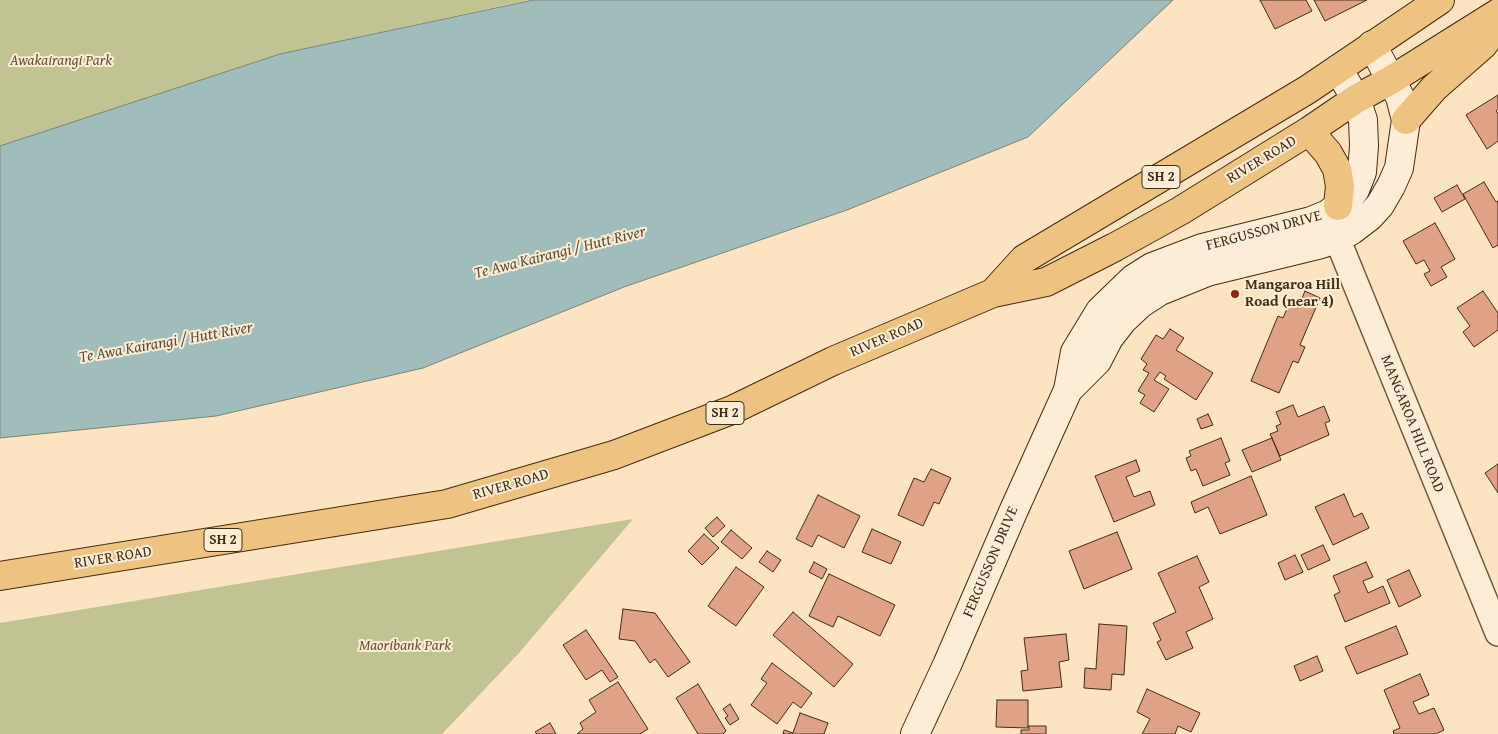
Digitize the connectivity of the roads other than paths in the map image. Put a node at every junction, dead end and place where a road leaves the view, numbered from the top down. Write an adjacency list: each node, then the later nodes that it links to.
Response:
1 (1440, 0): 4 (highway, SH 2)
2 (1498, 13): 6 (highway, SH 2)
3 (1498, 25): 8 (highway)
4 (1372, 45): 5 (highway, SH 2); 6 (main road, FERGUSSON DRIVE)
5 (1338, 69): 7 (main road, FERGUSSON DRIVE); 11 (highway, RIVER ROAD / SH 2)
6 (1391, 80): 7 (highway, RIVER ROAD / SH 2); 8 (main road, FERGUSSON DRIVE)
7 (1356, 99): 9 (highway, RIVER ROAD / SH 2); 10 (main road, FERGUSSON DRIVE)
8 (1406, 120): 10 (main road, FERGUSSON DRIVE)
9 (1310, 131): 10 (highway); 11 (highway, RIVER ROAD / SH 2)
10 (1334, 220): 13 (street, MANGAROA HILL ROAD); 14 (main road, FERGUSSON DRIVE)
11 (993, 293): 12 (highway, RIVER ROAD / SH 2)
12 (0, 576)
13 (1498, 633)
14 (915, 734)

